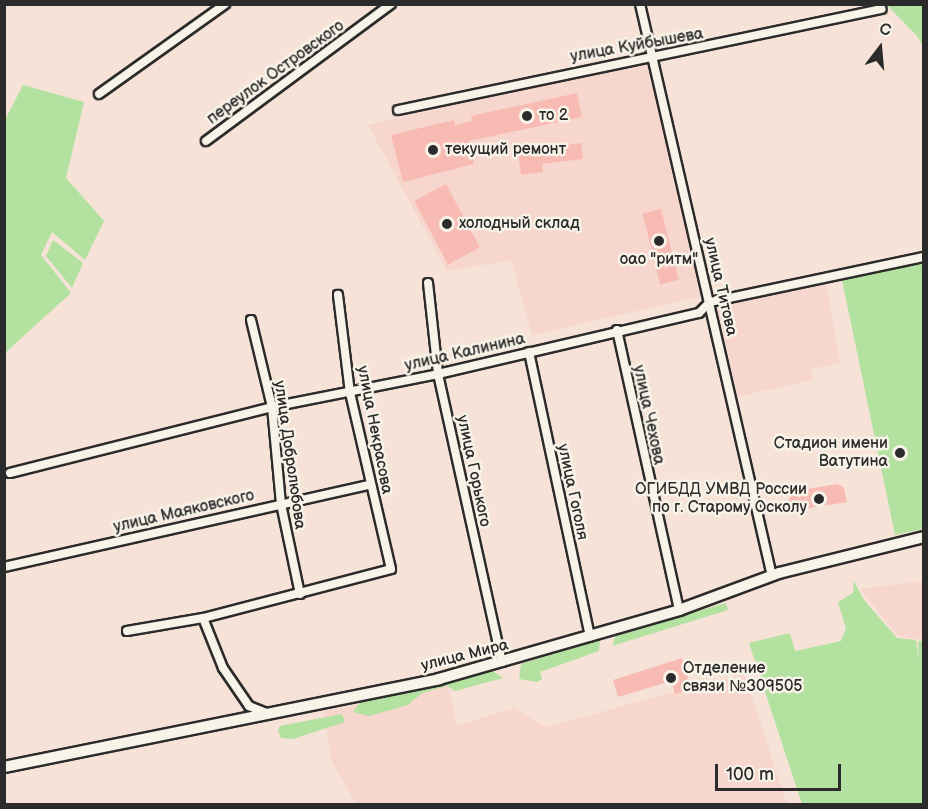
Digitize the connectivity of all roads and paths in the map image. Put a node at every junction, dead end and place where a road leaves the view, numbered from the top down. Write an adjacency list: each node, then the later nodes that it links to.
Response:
1 (225, 4): 6 (street)
2 (392, 4): 8 (street, переулок Островского)
3 (639, 4): 5 (street, улица Титова)
4 (882, 9): 5 (street, улица Куйбышева)
5 (651, 54): 7 (street, улица Куйбышева); 12 (street, улица Титова)
6 (99, 94)
7 (398, 111)
8 (206, 141)
9 (924, 257): 12 (street, улица Калинина)
10 (428, 283): 16 (street, улица Горького)
11 (338, 295): 17 (street, улица Некрасова)
12 (710, 302): 14 (street, улица Калинина); 24 (street, улица Титова)
13 (251, 320): 18 (street, улица Добролюбова)
14 (617, 330): 15 (street, улица Калинина); 26 (street, улица Чехова)
15 (529, 352): 16 (street, улица Калинина); 29 (street, улица Гоголя)
16 (438, 374): 17 (street, улица Калинина); 30 (street, улица Горького)
17 (350, 393): 18 (street, улица Калинина); 20 (street, улица Некрасова)
18 (272, 408): 19 (street, улица Калинина); 21 (street, улица Добролюбова)
19 (10, 473)
20 (369, 485): 21 (street, улица Маяковского); 25 (street, улица Некрасова)
21 (281, 504): 23 (street, улица Маяковского); 25 (street, улица Добролюбова)
22 (924, 537): 24 (main road, улица Мира)
23 (4, 567)
24 (772, 576): 26 (main road, улица Мира)
25 (300, 594): 27 (street)
26 (679, 610): 29 (main road, улица Мира)
27 (203, 618): 28 (street); 31 (street)
28 (128, 631)
29 (590, 637): 30 (main road, улица Мира)
30 (502, 662): 31 (main road, улица Мира)
31 (269, 715): 32 (main road, улица Мира)
32 (4, 767)

